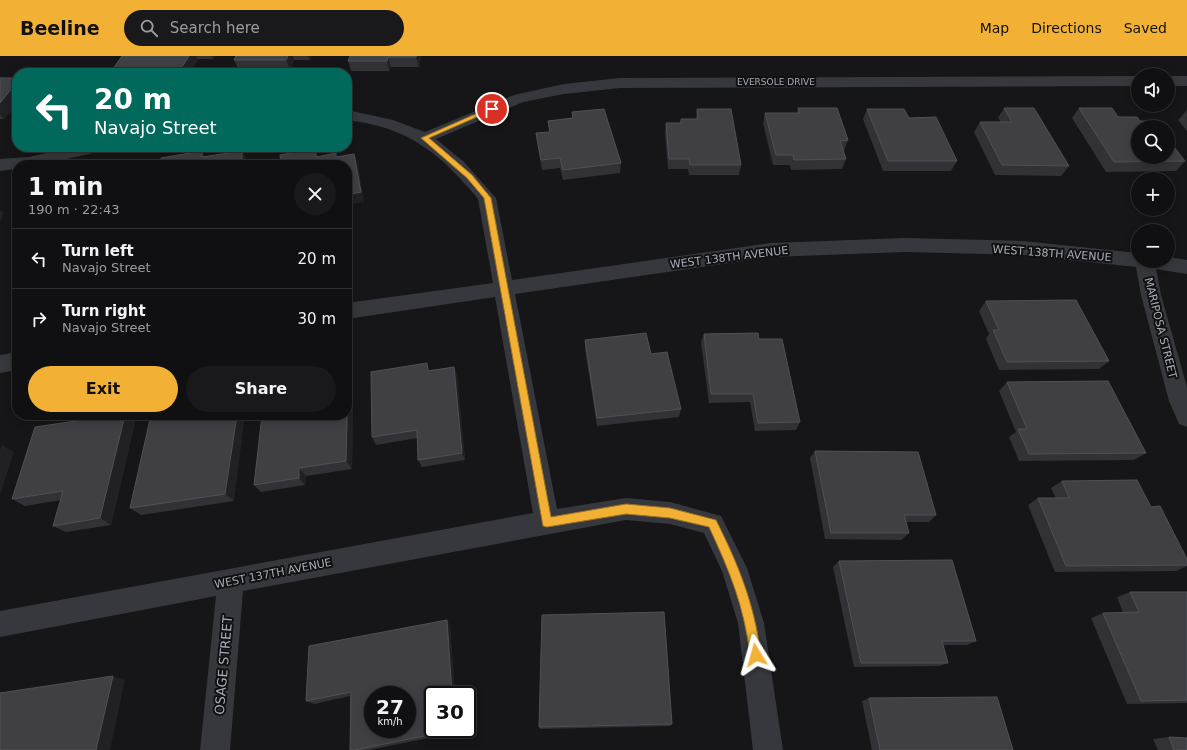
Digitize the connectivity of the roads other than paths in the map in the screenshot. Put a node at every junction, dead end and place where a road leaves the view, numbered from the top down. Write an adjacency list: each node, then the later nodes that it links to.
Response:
1 (1131, 81): 5 (street, EVERSOLE DRIVE)
2 (1175, 81): 3 (street)
3 (1187, 81)
4 (352, 116): 5 (street)
5 (424, 138): 14 (street)
6 (74, 152): 7 (street)
7 (39, 160)
8 (12, 164): 9 (street)
9 (0, 166)
10 (1131, 259): 14 (street, WEST 138TH AVENUE)
11 (1175, 265): 12 (street)
12 (1187, 267)
13 (1146, 268): 18 (street, MARIPOSA STREET)
14 (505, 288): 15 (street, WEST 138TH AVENUE); 19 (street)
15 (352, 310)
16 (12, 362): 17 (street)
17 (0, 364)
18 (1187, 417)
19 (547, 522): 20 (street, WEST 137TH AVENUE); 23 (street, WEST 137TH AVENUE)
20 (231, 581): 21 (street, WEST 137TH AVENUE); 22 (street, OSAGE STREET)
21 (0, 624)
22 (215, 750)
23 (768, 750)

